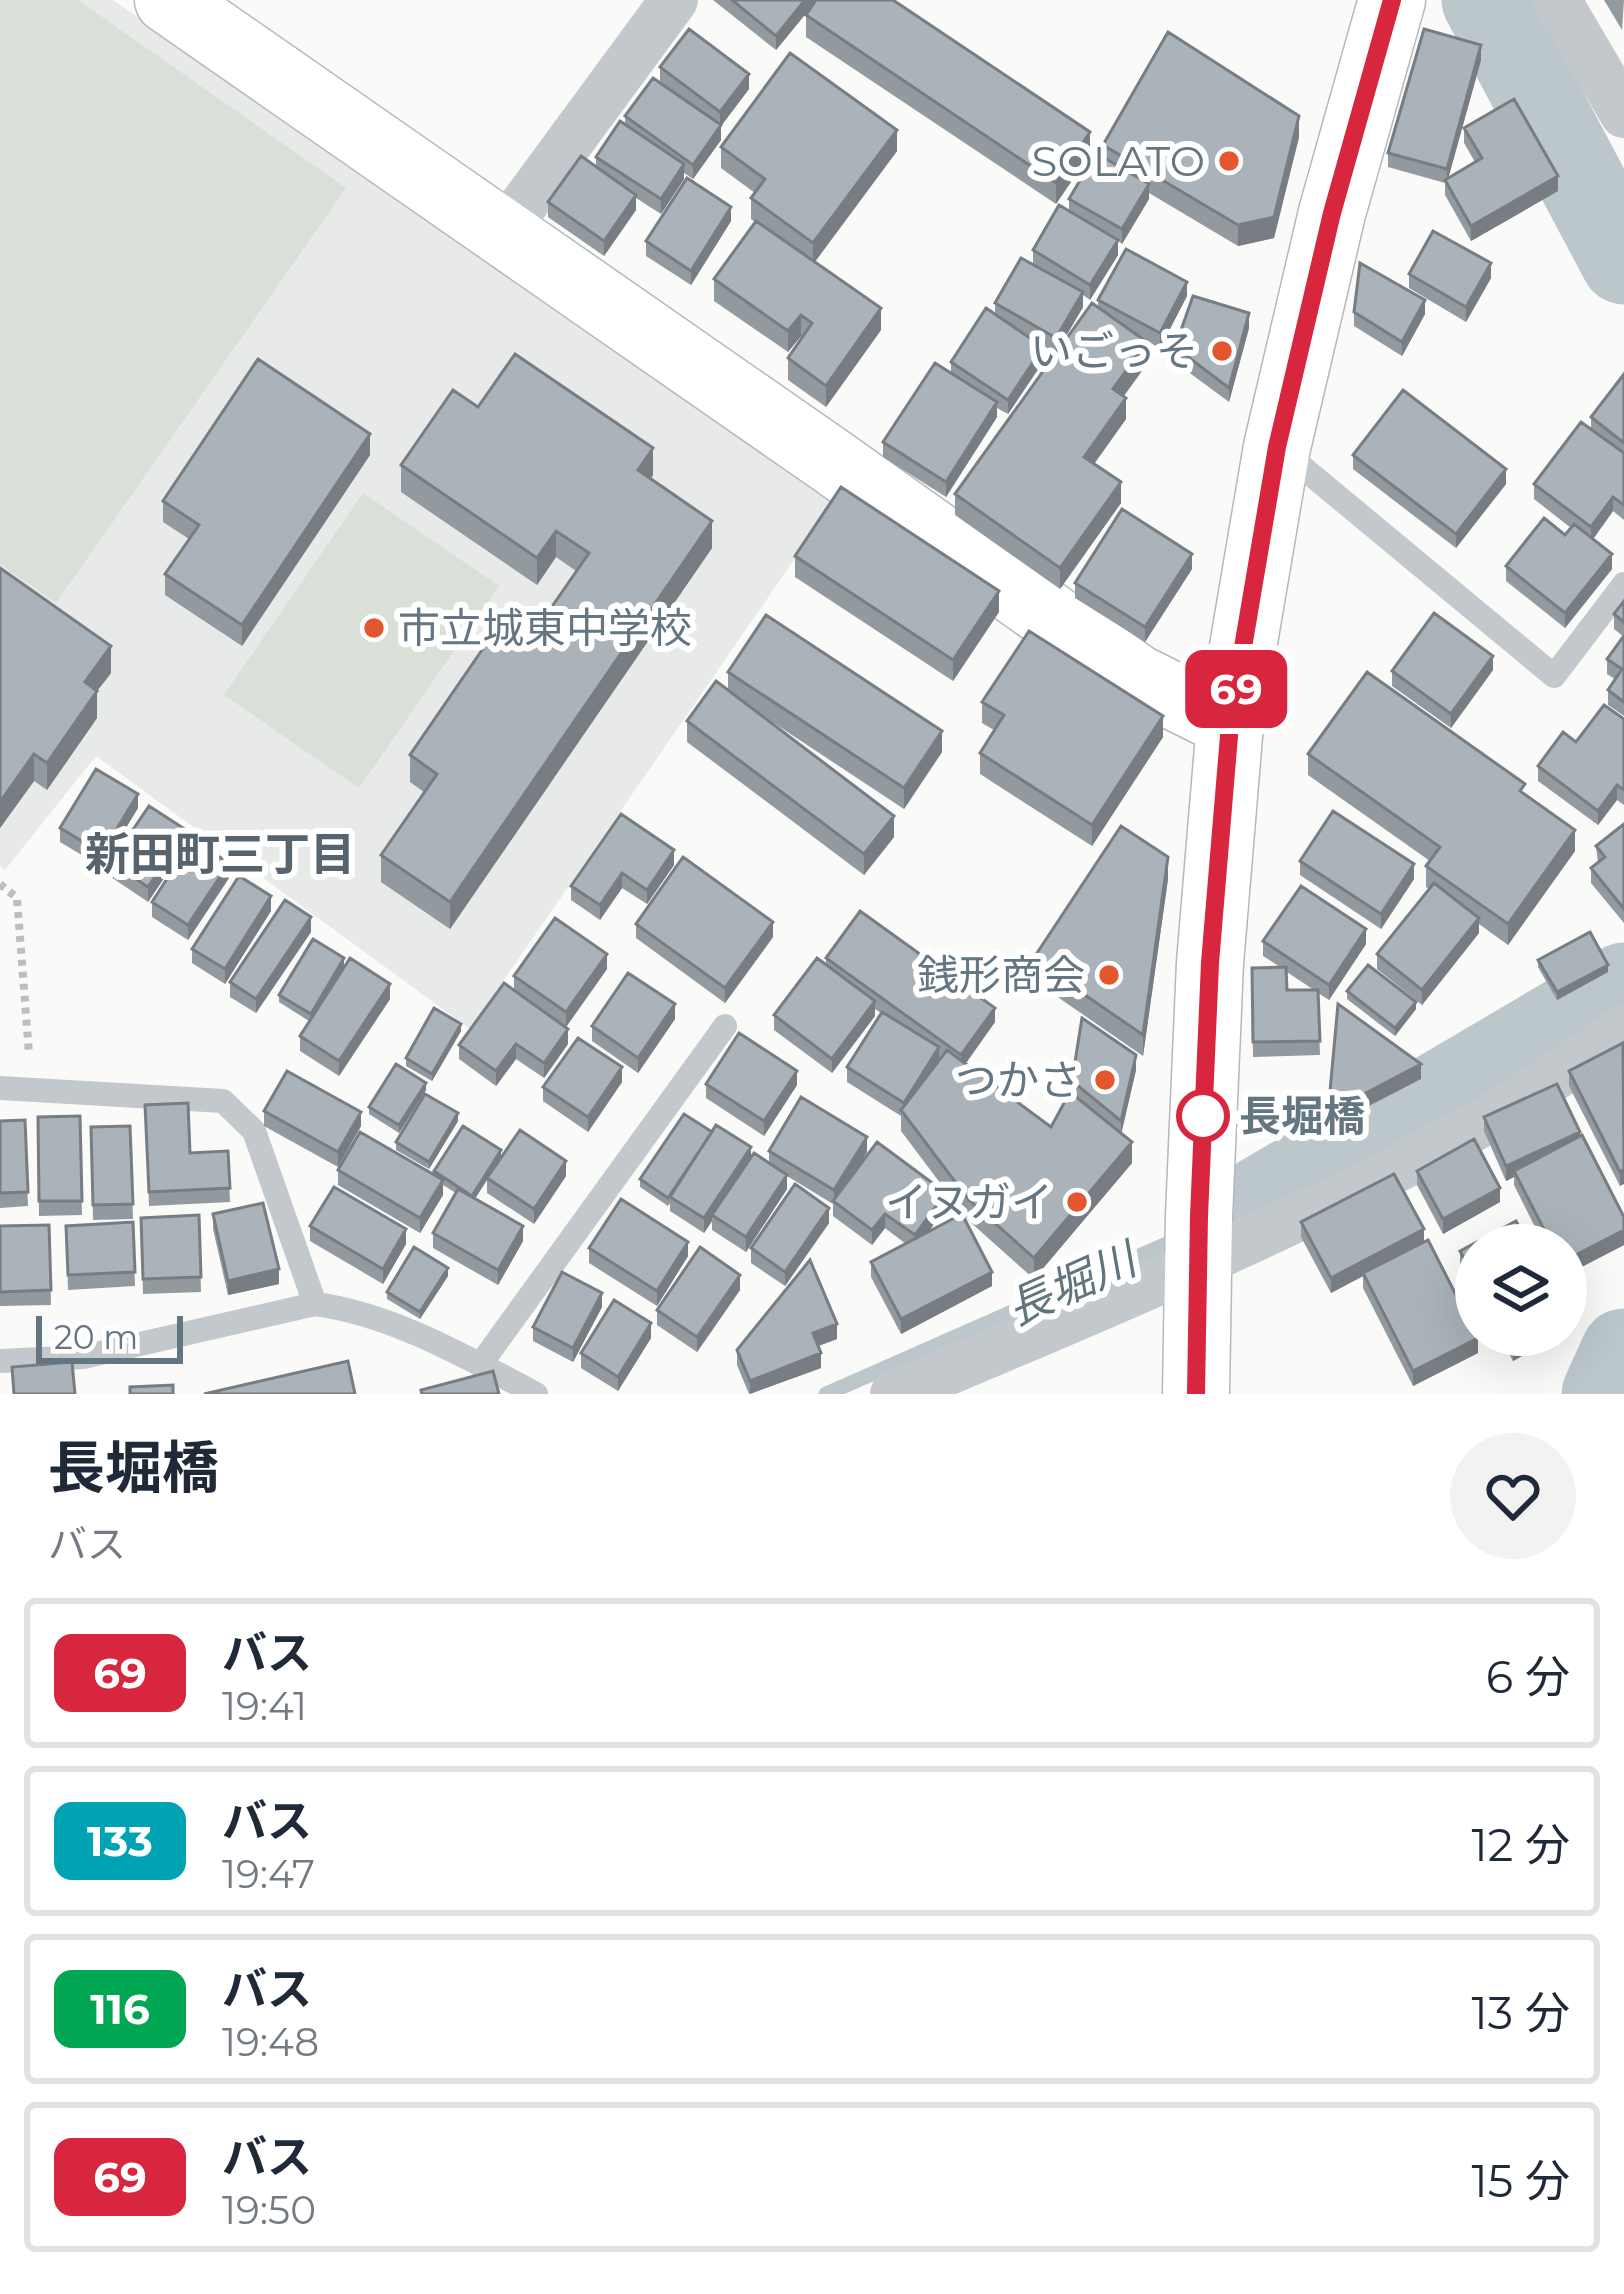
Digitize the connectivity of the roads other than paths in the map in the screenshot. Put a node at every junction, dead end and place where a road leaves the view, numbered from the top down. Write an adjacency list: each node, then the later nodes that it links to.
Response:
1 (169, 0): 6 (main road)
2 (674, 0): 6 (street)
3 (1392, 0): 7 (main road)
4 (1556, 0): 5 (street)
5 (1624, 114)
6 (502, 233): 9 (main road)
7 (1277, 447): 8 (lane); 9 (main road)
8 (1624, 584)
9 (1230, 724): 13 (main road)
10 (725, 1026): 16 (lane)
11 (1624, 1029): 13 (street)
12 (0, 1088): 14 (lane)
13 (1199, 1239): 18 (street); 19 (main road)
14 (315, 1304): 15 (lane); 16 (lane)
15 (0, 1361)
16 (480, 1365): 17 (lane)
17 (536, 1394)
18 (894, 1394)
19 (1196, 1394)

